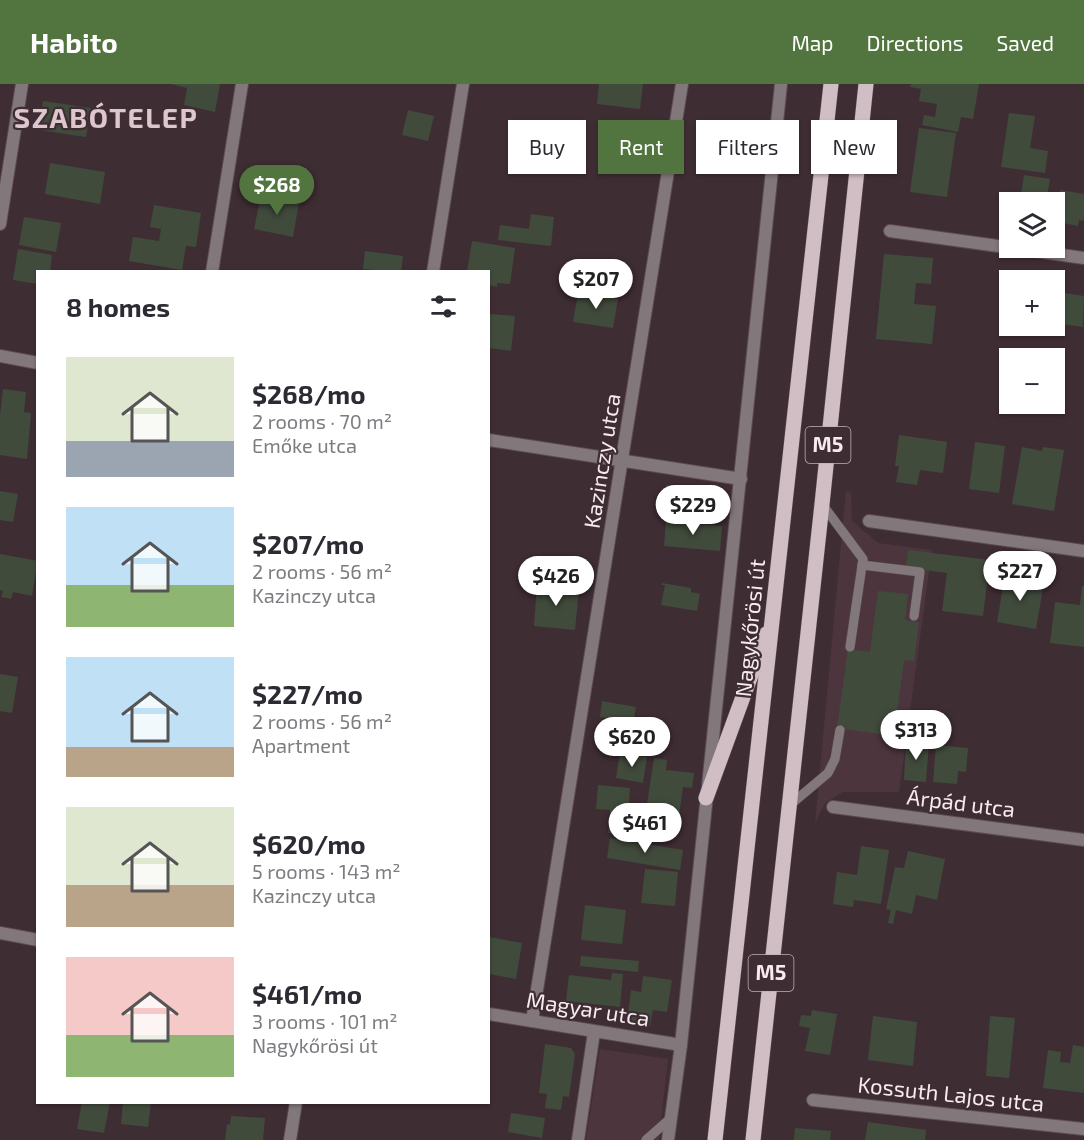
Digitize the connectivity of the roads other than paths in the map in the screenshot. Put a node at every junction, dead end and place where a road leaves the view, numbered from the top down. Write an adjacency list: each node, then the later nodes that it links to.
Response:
1 (22, 84): 8 (street)
2 (242, 84): 11 (street)
3 (463, 84): 12 (street)
4 (682, 84): 16 (street, Kazinczy utca)
5 (781, 84): 17 (street, Nagykőrösi út)
6 (831, 84): 22 (main road, Nagykőrösi út / M5)
7 (866, 84): 18 (main road, M5)
8 (0, 224)
9 (890, 231): 10 (street)
10 (1084, 258)
11 (212, 270)
12 (433, 270)
13 (0, 356): 14 (street)
14 (36, 363)
15 (490, 440): 16 (street)
16 (623, 460): 17 (street); 33 (street, Kazinczy utca)
17 (741, 479): 26 (street, Nagykőrösi út)
18 (822, 504): 21 (lane); 27 (main road, M5)
19 (870, 521): 20 (street)
20 (1084, 551)
21 (862, 565): 23 (lane); 24 (lane)
22 (775, 611): 26 (main road); 44 (main road, Nagykőrösi út / M5)
23 (914, 616)
24 (850, 647)
25 (840, 730): 27 (lane)
26 (706, 798): 35 (street, Nagykőrösi út)
27 (789, 806): 45 (main road, M5)
28 (833, 807): 29 (street, Árpád utca)
29 (1084, 840)
30 (0, 933): 31 (street)
31 (36, 939)
32 (490, 1014): 33 (street, Magyar utca)
33 (532, 1022): 34 (street, Magyar utca)
34 (594, 1032): 35 (street, Magyar utca); 41 (street)
35 (681, 1046): 38 (street, Nagykőrösi út)
36 (813, 1101): 39 (street, Kossuth Lajos utca)
37 (296, 1104): 40 (street)
38 (671, 1118): 42 (lane); 43 (street, Nagykőrösi út)
39 (1084, 1129)
40 (290, 1140)
41 (578, 1140)
42 (646, 1140)
43 (668, 1140)
44 (715, 1140)
45 (753, 1140)

